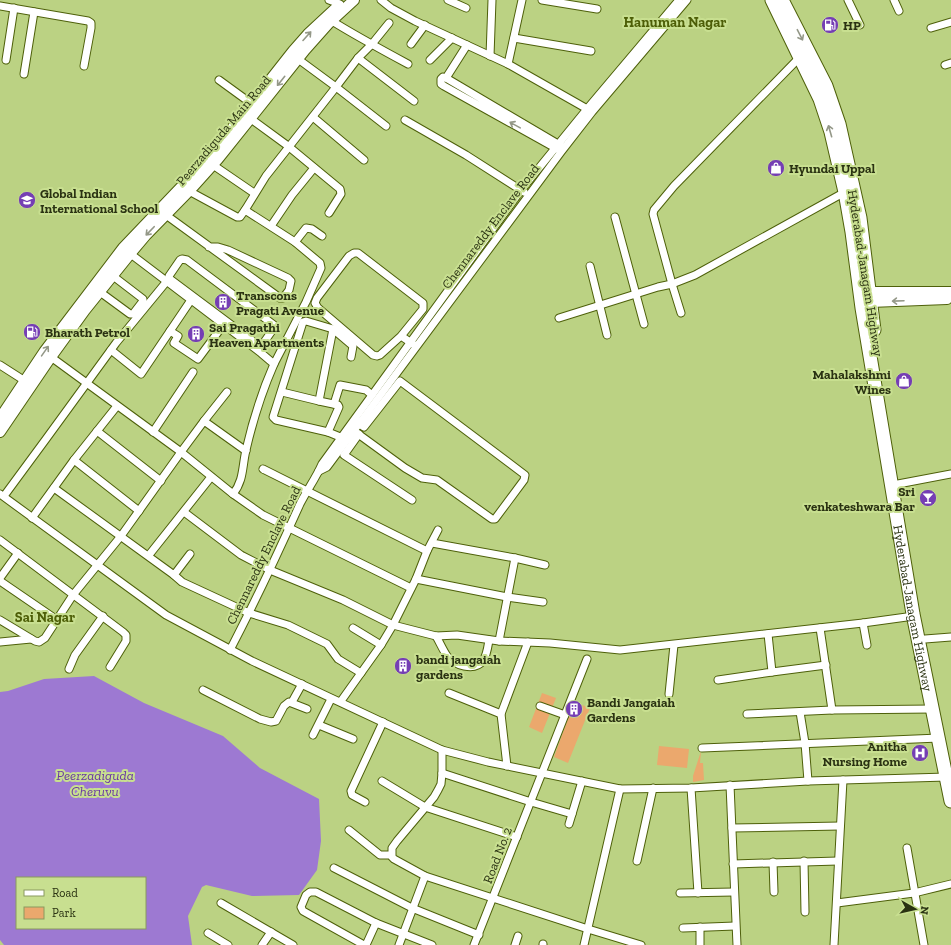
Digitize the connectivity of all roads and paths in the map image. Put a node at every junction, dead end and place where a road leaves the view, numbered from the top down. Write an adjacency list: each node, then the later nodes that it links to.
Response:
1 (329, 0): 13 (street)
2 (381, 0): 24 (street)
3 (448, 0): 16 (street)
4 (492, 0): 32 (street)
5 (522, 0): 27 (street)
6 (542, 0): 17 (street)
7 (679, 0): 46 (street, Chennareddy Enclave Road)
8 (687, 0): 46 (street, Chennareddy Enclave Road)
9 (772, 0): 33 (highway, Hyderabad-Janagam Highway)
10 (782, 0): 56 (highway, Hyderabad-Janagam Highway, one-way to 56)
11 (848, 0): 23 (street)
12 (894, 0): 18 (street)
13 (346, 3): 20 (street, Peerzadiguda Main Road); 45 (street, Peerzadiguda Main Road, one-way to 13)
14 (0, 6): 15 (street)
15 (14, 8): 19 (street); 36 (street)
16 (466, 8)
17 (597, 9)
18 (899, 11)
19 (34, 12): 40 (street); 41 (street)
20 (332, 21): 28 (street); 35 (street, Peerzadiguda Main Road)
21 (951, 22): 25 (street)
22 (389, 23): 28 (street)
23 (860, 24)
24 (425, 25): 26 (street); 29 (street)
25 (931, 28)
26 (452, 38): 30 (street); 37 (street)
27 (514, 38): 31 (street); 39 (street)
28 (372, 44): 34 (street); 38 (street)
29 (411, 44)
30 (467, 45): 32 (street); 52 (street)
31 (591, 51)
32 (490, 56): 39 (street)
33 (800, 57): 56 (highway, Hyderabad-Janagam Highway, one-way to 33); 73 (street)
34 (358, 58): 43 (street); 44 (street)
35 (298, 59): 43 (street); 48 (street, Peerzadiguda Main Road, one-way to 48)
36 (6, 60)
37 (430, 60)
38 (408, 64)
39 (508, 64): 46 (street)
40 (84, 66)
41 (24, 74)
42 (219, 80): 45 (street)
43 (336, 87): 47 (street); 50 (street)
44 (414, 101)
45 (252, 104): 69 (street, Peerzadiguda Main Road)
46 (589, 110): 52 (street, Chennareddy Enclave Road)
47 (313, 117): 51 (street); 53 (street)
48 (251, 118): 51 (street); 54 (street, Peerzadiguda Main Road)
49 (405, 120): 58 (street)
50 (386, 126)
51 (288, 146): 55 (street); 60 (street)
52 (560, 148): 58 (street, Chennareddy Enclave Road)
53 (364, 160)
54 (213, 165): 57 (street, Peerzadiguda Main Road); 60 (street)
55 (314, 168): 62 (street); 65 (street)
56 (846, 176): 59 (highway, Hyderabad-Janagam Highway); 77 (highway, Hyderabad-Janagam Highway)
57 (190, 191): 61 (street); 63 (street, Peerzadiguda Main Road)
58 (524, 192): 89 (street, Chennareddy Enclave Road)
59 (845, 192): 73 (street); 139 (highway, Hyderabad-Janagam Highway)
60 (254, 193): 61 (street)
61 (245, 210): 65 (street)
62 (329, 213)
63 (166, 215): 68 (street); 69 (street, Peerzadiguda Main Road, one-way to 69)
64 (615, 217): 76 (street)
65 (271, 226): 67 (street)
66 (322, 236): 67 (street)
67 (295, 242): 93 (street)
68 (209, 247): 68 (street)
69 (126, 251): 71 (street, Peerzadiguda Main Road); 72 (street); 97 (street, Peerzadiguda Main Road, one-way to 69)
70 (590, 266): 80 (street)
71 (113, 276): 74 (street, Peerzadiguda Main Road); 74 (street)
72 (168, 278): 72 (street); 79 (street); 90 (street)
73 (672, 284): 76 (street); 81 (street)
74 (100, 292): 91 (street, Peerzadiguda Main Road)
75 (951, 292): 77 (street)
76 (636, 294): 80 (street); 84 (street)
77 (870, 297): 78 (street, one-way to 77); 122 (highway, Hyderabad-Janagam Highway)
78 (951, 298)
79 (191, 300): 83 (street); 86 (street)
80 (599, 305): 82 (street); 87 (street)
81 (681, 313)
82 (559, 318)
83 (224, 324): 86 (street); 93 (street)
84 (644, 324)
85 (333, 329): 92 (street); 100 (street); 102 (street)
86 (170, 331): 90 (street)
87 (607, 335)
88 (401, 336): 88 (street); 89 (street)
89 (413, 344): 95 (street, Chennareddy Enclave Road)
90 (111, 350): 98 (street)
91 (51, 357): 98 (street); 103 (street, Peerzadiguda Main Road)
92 (351, 357)
93 (274, 364): 115 (street)
94 (0, 365): 97 (street)
95 (393, 371): 101 (street, Chennareddy Enclave Road); 108 (street, Chennareddy Enclave Road)
96 (193, 372): 112 (street)
97 (24, 381): 103 (street, Peerzadiguda Main Road)
98 (87, 383): 105 (street); 126 (street)
99 (227, 392): 107 (street)
100 (282, 392): 102 (street); 113 (street)
101 (372, 396): 104 (street); 108 (street, Chennareddy Enclave Road)
102 (319, 400): 104 (street)
103 (16, 401): 106 (street, Peerzadiguda Main Road); 111 (street, Peerzadiguda Main Road)
104 (334, 404): 113 (street)
105 (117, 406): 109 (street); 112 (street)
106 (0, 418)
107 (204, 422): 115 (street); 116 (street)
108 (359, 423): 110 (street, Chennareddy Enclave Road); 110 (street)
109 (97, 431): 117 (street); 121 (street)
110 (354, 431): 114 (street, Chennareddy Enclave Road); 127 (street)
111 (0, 432)
112 (153, 432): 116 (street)
113 (328, 432): 114 (street)
114 (344, 438): 124 (street, Chennareddy Enclave Road)
115 (246, 451): 125 (street)
116 (181, 452): 120 (street); 121 (street)
117 (74, 460): 123 (street); 128 (street)
118 (263, 469): 124 (street)
119 (951, 474): 122 (street)
120 (212, 477): 125 (street); 129 (street)
121 (161, 481): 128 (street)
122 (898, 484): 139 (highway, Hyderabad-Janagam Highway)
123 (54, 488): 130 (street); 133 (street)
124 (307, 491): 131 (street, Chennareddy Enclave Road); 136 (street)
125 (233, 494): 131 (street)
126 (2, 495): 130 (street)
127 (412, 500)
128 (139, 511): 133 (street)
129 (184, 512): 140 (street); 144 (street)
130 (32, 518): 142 (street)
131 (289, 529): 144 (street, Chennareddy Enclave Road); 149 (street)
132 (438, 530): 135 (street)
133 (121, 536): 140 (street); 142 (street)
134 (0, 540): 137 (street)
135 (432, 543): 136 (street); 141 (street)
136 (427, 552): 147 (street)
137 (18, 553): 146 (street); 150 (street)
138 (190, 554): 145 (street)
139 (907, 554): 154 (highway, Hyderabad-Janagam Highway)
140 (148, 555): 145 (street)
141 (515, 558): 143 (street); 151 (street)
142 (97, 565): 150 (street); 174 (street)
143 (545, 565)
144 (270, 570): 153 (street, Chennareddy Enclave Road); 159 (street)
145 (174, 575): 153 (street)
146 (0, 578)
147 (416, 579): 149 (street); 151 (street)
148 (0, 581): 157 (street)
149 (411, 588): 159 (street)
150 (73, 595): 155 (street); 157 (street)
151 (507, 597): 152 (street); 168 (street)
152 (543, 602)
153 (249, 613): 174 (street, Chennareddy Enclave Road); 180 (street)
154 (917, 615): 158 (street); 166 (highway, Hyderabad-Janagam Highway); 191 (highway, Hyderabad-Janagam Highway)
155 (103, 616): 177 (street); 178 (street)
156 (0, 620): 165 (street)
157 (57, 620): 165 (street)
158 (863, 623): 161 (street); 173 (street)
159 (394, 625): 163 (street); 171 (street)
160 (353, 628): 171 (street)
161 (820, 628): 162 (street); 176 (street)
162 (768, 634): 172 (street); 179 (street)
163 (436, 636): 167 (street); 167 (street)
164 (951, 637): 166 (street)
165 (31, 639): 169 (street)
166 (925, 639): 208 (highway, Hyderabad-Janagam Highway)
167 (489, 640): 168 (street)
168 (499, 641): 170 (street)
169 (0, 642)
170 (528, 642): 172 (street); 194 (street)
171 (381, 645): 180 (street)
172 (674, 645): 185 (street)
173 (866, 645)
174 (230, 650): 182 (street)
175 (587, 659): 196 (street, Road No. 2)
176 (826, 665): 179 (street); 192 (street)
177 (110, 667)
178 (69, 670)
179 (772, 672): 181 (street)
180 (361, 674): 187 (street)
181 (718, 680)
182 (302, 684): 186 (street); 188 (street)
183 (203, 690): 188 (street)
184 (449, 693): 194 (street)
185 (669, 694)
186 (331, 699): 187 (street); 198 (street)
187 (341, 701): 197 (street)
188 (292, 702): 190 (street)
189 (540, 706): 196 (street)
190 (307, 709)
191 (933, 709): 192 (street); 200 (highway, Hyderabad-Janagam Highway)
192 (832, 710): 193 (street)
193 (800, 712): 195 (street); 202 (street)
194 (501, 714): 205 (street)
195 (747, 714)
196 (565, 715): 206 (street, Road No. 2)
197 (383, 722): 204 (street); 218 (street)
198 (319, 724): 199 (street); 201 (street)
199 (314, 735)
200 (938, 738): 202 (street); 208 (highway, Hyderabad-Janagam Highway)
201 (353, 739)
202 (805, 743): 203 (street); 212 (street)
203 (702, 748)
204 (442, 750): 205 (street); 207 (street)
205 (507, 766): 206 (street)
206 (542, 772): 211 (street); 219 (street, Road No. 2)
207 (442, 773): 219 (street); 220 (street)
208 (949, 773): 209 (street); 217 (highway, Hyderabad-Janagam Highway)
209 (843, 780): 212 (street); 223 (street)
210 (382, 781): 220 (street)
211 (582, 781): 216 (street); 221 (street)
212 (808, 781): 213 (street)
213 (730, 785): 215 (street); 224 (street)
214 (653, 788): 215 (street); 216 (street); 229 (street)
215 (691, 788): 240 (street)
216 (620, 789): 251 (street)
217 (951, 801)
218 (365, 802)
219 (531, 802): 221 (street); 226 (street, Road No. 2)
220 (425, 807): 226 (street); 228 (street)
221 (572, 814): 222 (street)
222 (569, 824)
223 (840, 826): 224 (street); 231 (street)
224 (732, 828): 233 (street)
225 (349, 830): 228 (street)
226 (517, 837): 242 (street, Road No. 2)
227 (907, 848): 241 (street)
228 (391, 855): 235 (street)
229 (637, 861)
230 (804, 861): 231 (street); 232 (street); 246 (street)
231 (838, 861): 244 (street)
232 (773, 862): 233 (street); 239 (street)
233 (733, 864): 238 (street)
234 (334, 868): 245 (street)
235 (425, 876): 242 (street); 245 (street)
236 (951, 884): 241 (street)
237 (680, 892): 240 (street)
238 (734, 892): 240 (street); 248 (street)
239 (774, 892)
240 (698, 893)
241 (914, 893): 244 (street); 270 (street)
242 (493, 898): 251 (street); 255 (street, Road No. 2)
243 (221, 903): 252 (street)
244 (837, 903): 269 (street)
245 (412, 908): 254 (street); 255 (street)
246 (805, 912)
247 (376, 923): 254 (street); 260 (street); 260 (street)
248 (735, 926): 250 (street); 268 (street)
249 (683, 928): 250 (street)
250 (700, 928): 267 (street)
251 (588, 929): 265 (street); 266 (street)
252 (271, 932): 258 (street); 259 (street)
253 (208, 934): 257 (street)
254 (403, 934): 261 (street); 262 (street)
255 (479, 935): 263 (street, Road No. 2)
256 (518, 936): 264 (street)
257 (228, 945)
258 (262, 945)
259 (293, 945)
260 (365, 945)
261 (399, 945)
262 (432, 945)
263 (474, 945)
264 (515, 945)
265 (584, 945)
266 (641, 945)
267 (700, 945)
268 (736, 945)
269 (834, 945)
270 (924, 945)

